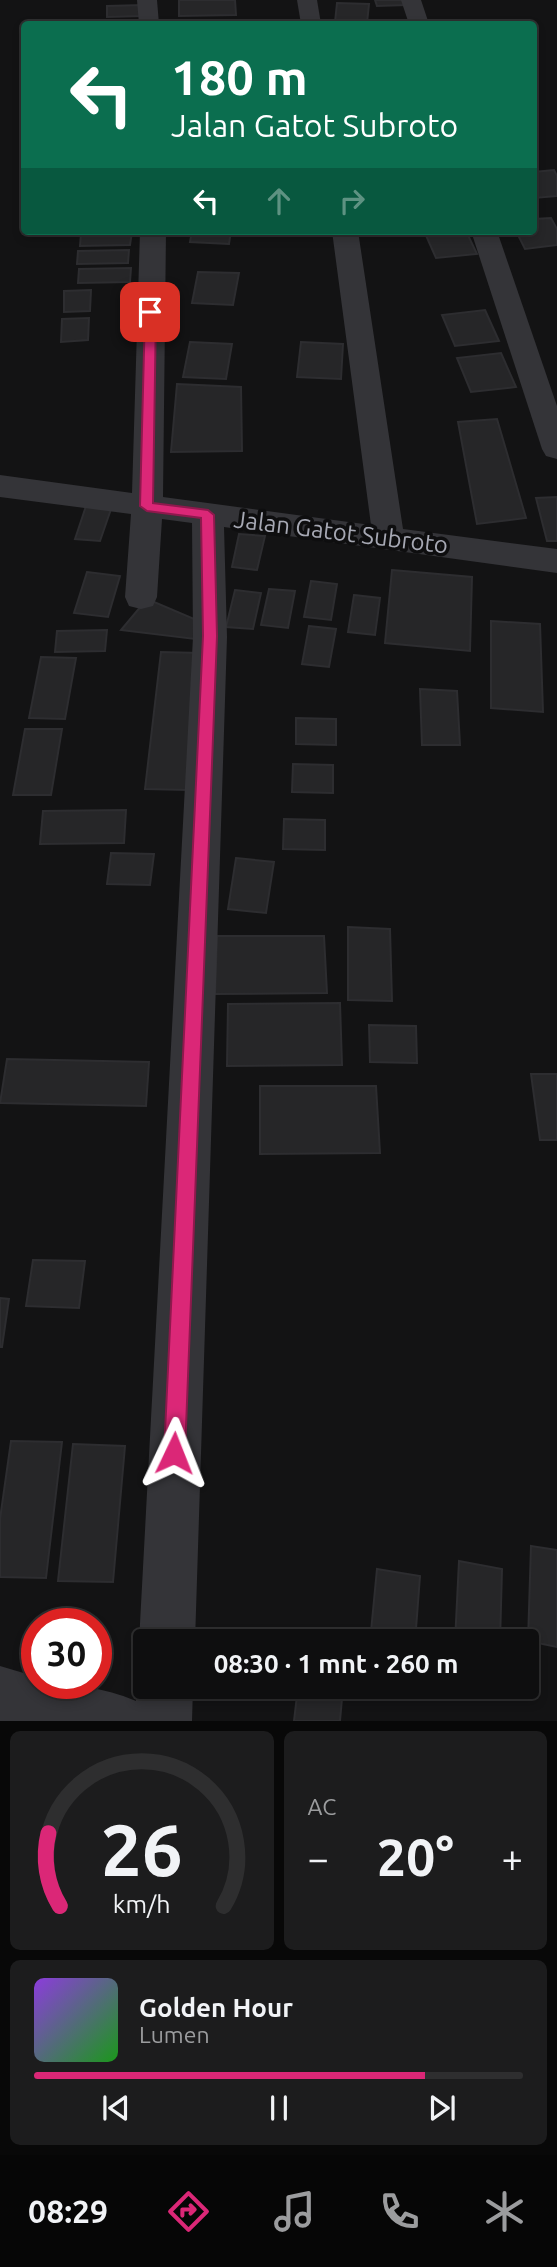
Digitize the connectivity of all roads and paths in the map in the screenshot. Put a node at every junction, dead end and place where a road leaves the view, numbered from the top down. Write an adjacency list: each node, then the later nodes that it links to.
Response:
1 (147, 0): 4 (street)
2 (307, 0): 5 (street)
3 (411, 0): 6 (street)
4 (149, 21)
5 (311, 21)
6 (418, 21)
7 (153, 235): 12 (street)
8 (346, 235): 14 (street)
9 (485, 235): 10 (street)
10 (557, 449)
11 (0, 486): 12 (street, Jalan Gatot Subroto)
12 (147, 506): 13 (street, Jalan Gatot Subroto); 16 (street)
13 (208, 515): 14 (street, Jalan Gatot Subroto); 17 (street)
14 (390, 538): 15 (street, Jalan Gatot Subroto)
15 (557, 561)
16 (141, 597)
17 (168, 1629)
18 (165, 1699): 21 (street)
19 (27, 1707): 20 (street)
20 (117, 1721)
21 (164, 1721)

